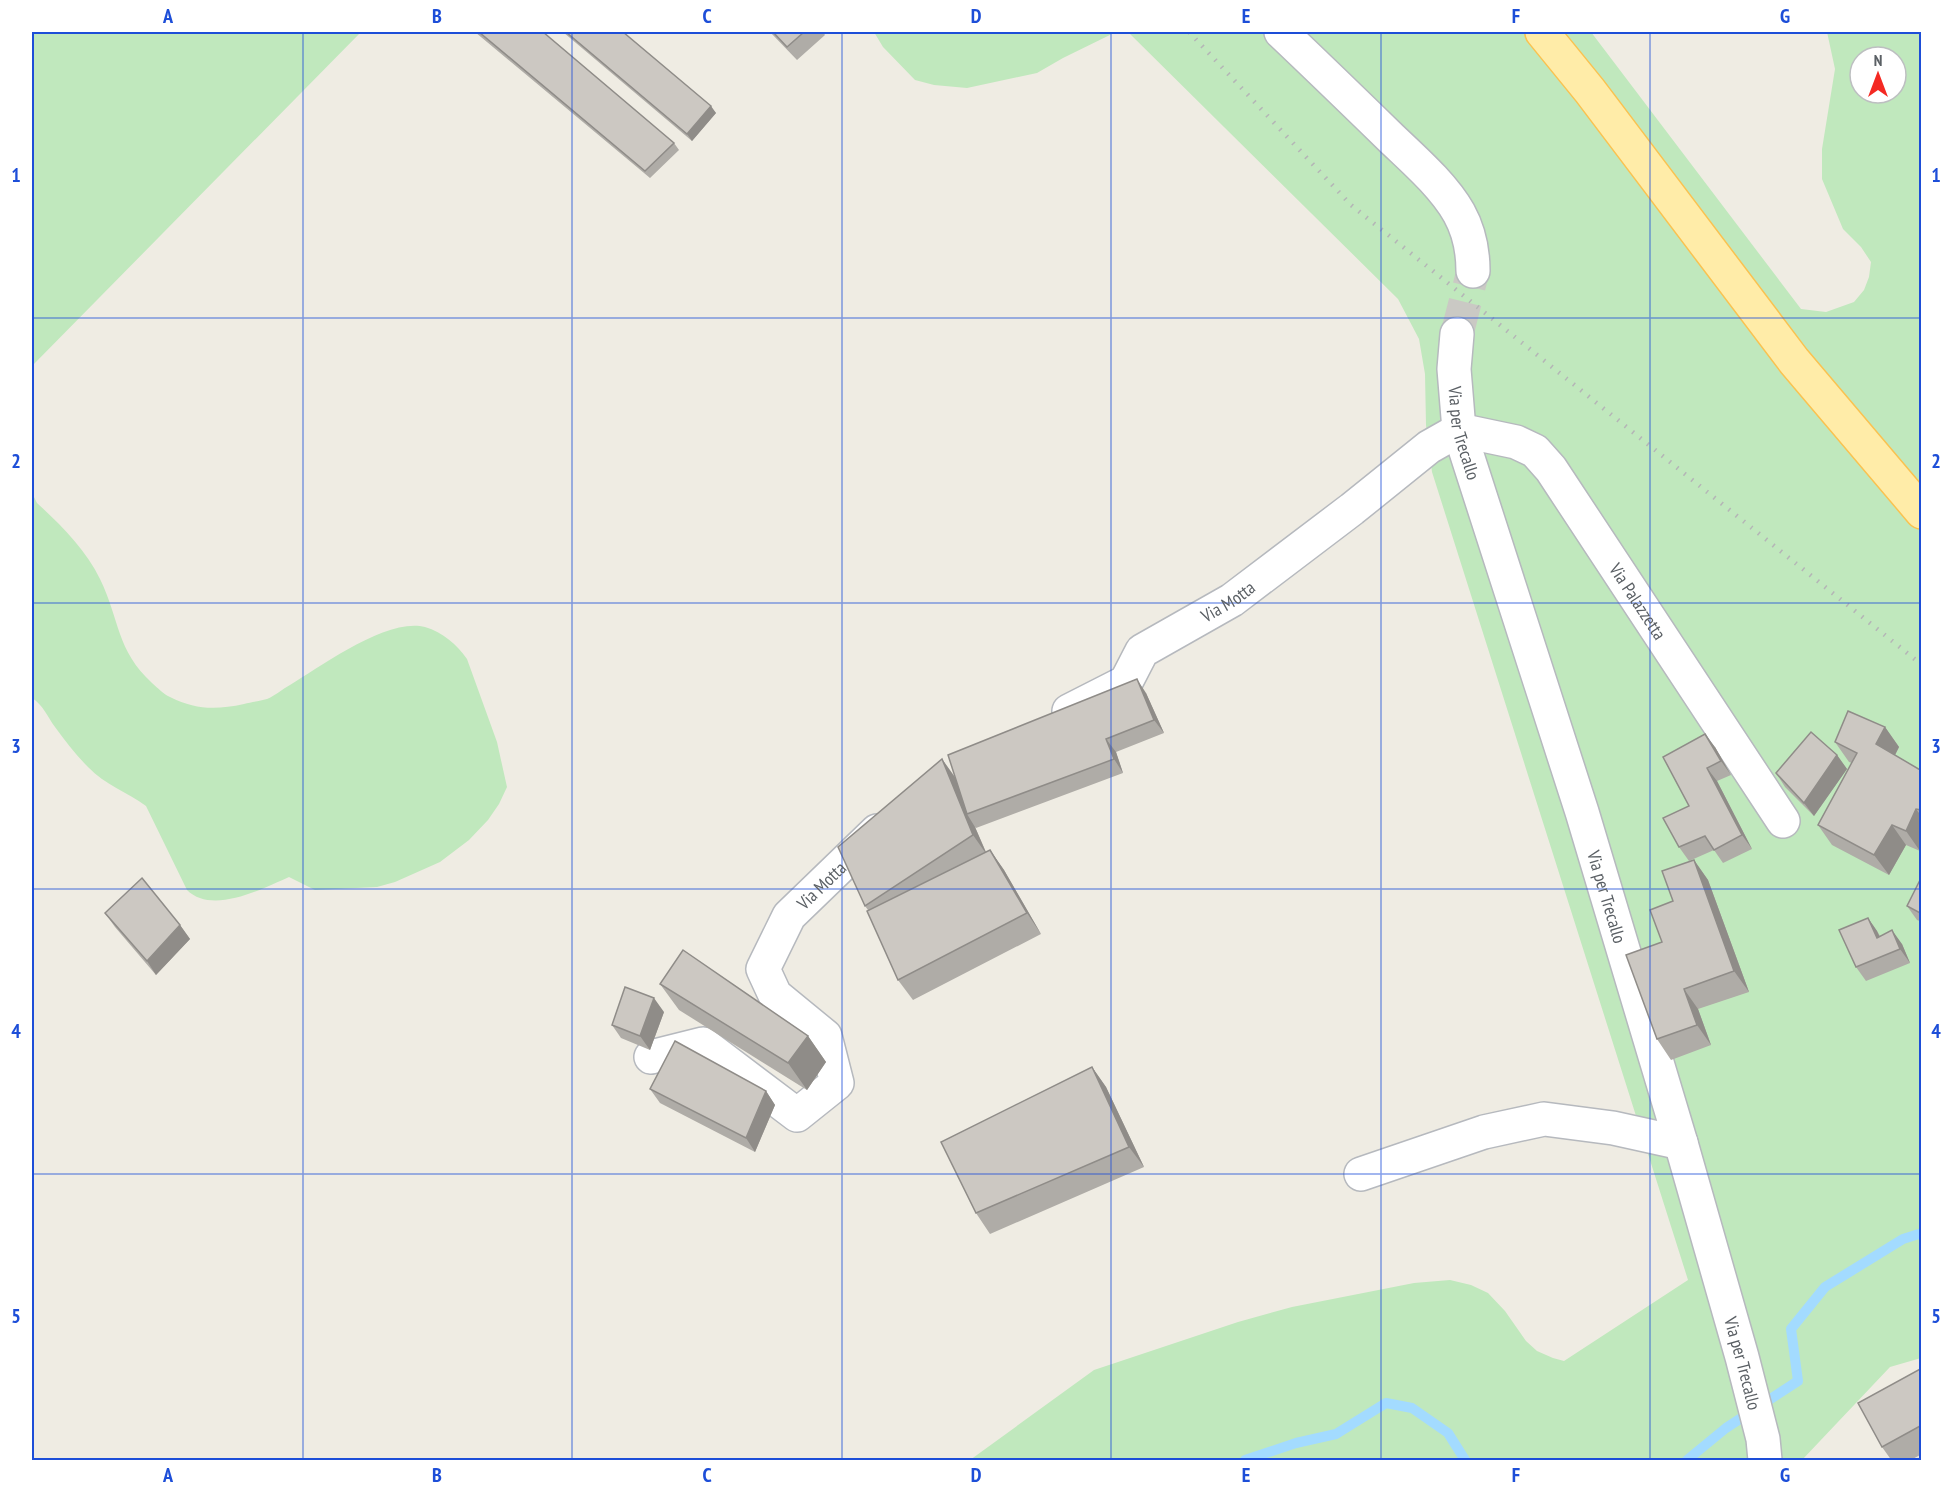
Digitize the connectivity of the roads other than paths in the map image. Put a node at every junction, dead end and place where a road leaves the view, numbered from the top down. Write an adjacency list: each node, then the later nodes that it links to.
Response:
1 (1281, 32): 3 (street)
2 (1542, 32): 6 (main road)
3 (1473, 271)
4 (1457, 334): 5 (street, Via per Trecallo)
5 (1459, 430): 7 (street, Via Motta); 9 (street, Via Palazzetta); 11 (street, Via per Trecallo)
6 (1922, 512)
7 (1042, 724)
8 (903, 809): 10 (street, Via Motta)
9 (1783, 821)
10 (651, 1057)
11 (1681, 1143): 12 (street); 13 (street, Via per Trecallo)
12 (1361, 1174)
13 (1764, 1450)

